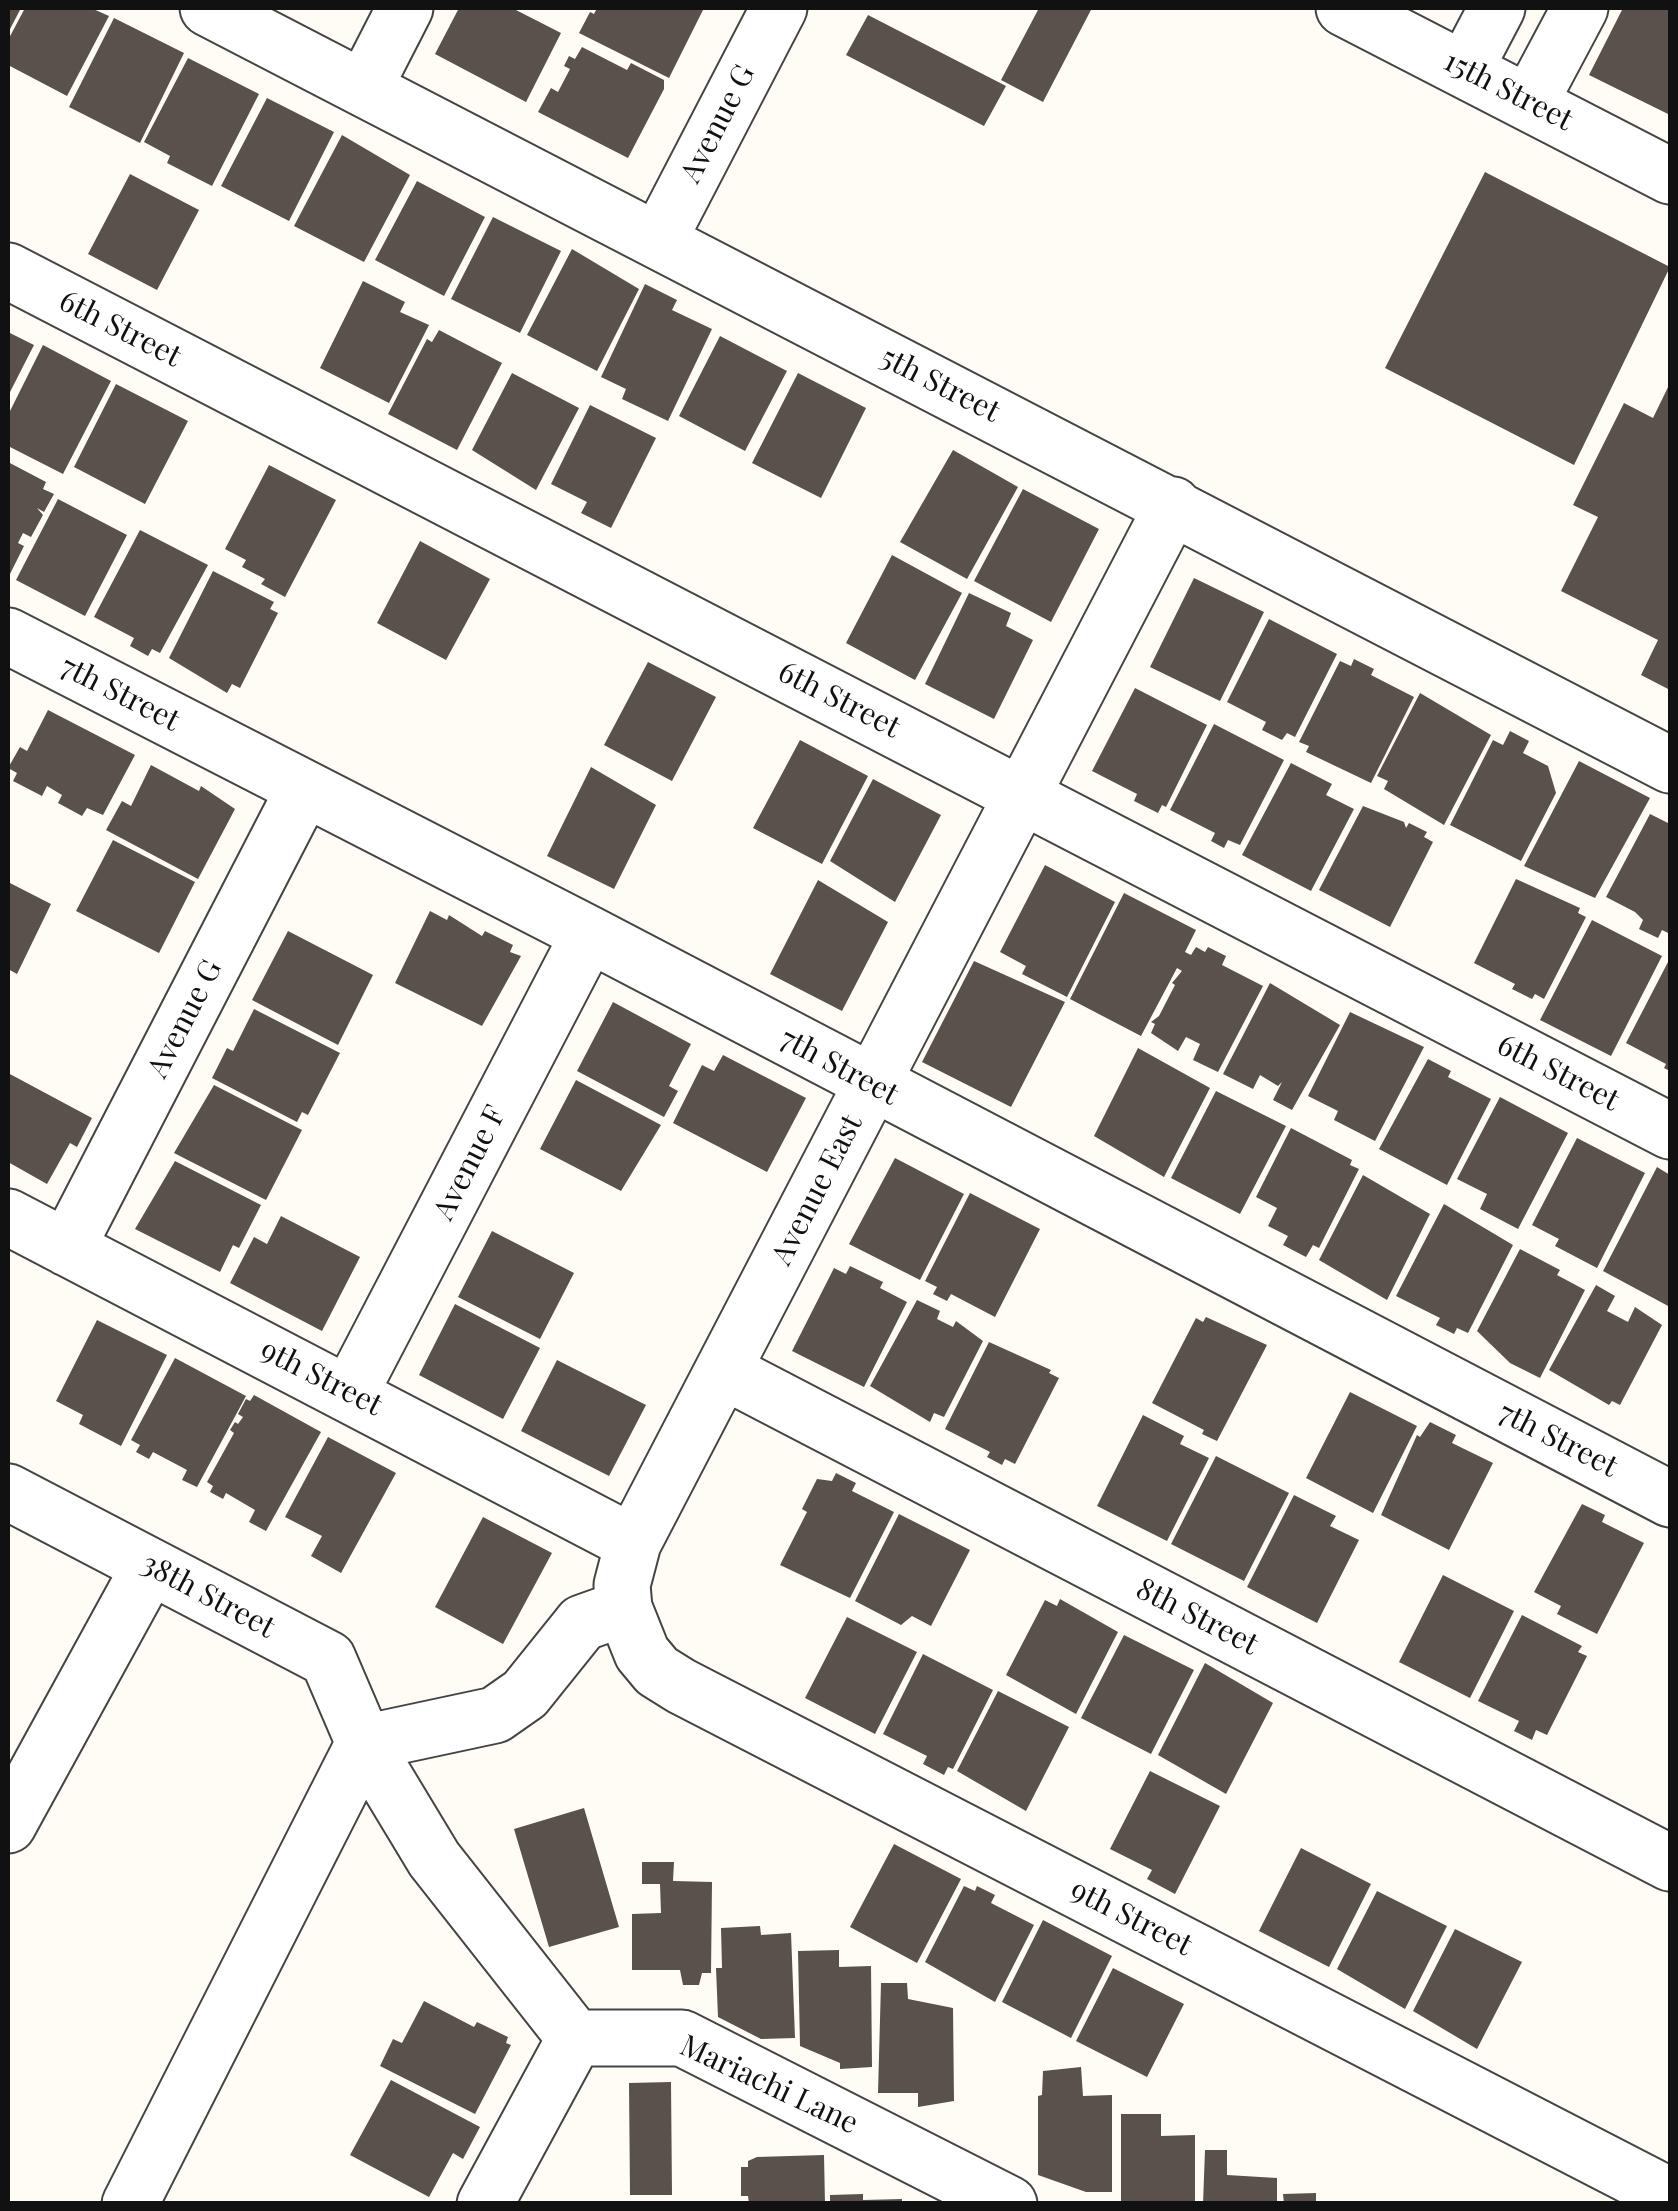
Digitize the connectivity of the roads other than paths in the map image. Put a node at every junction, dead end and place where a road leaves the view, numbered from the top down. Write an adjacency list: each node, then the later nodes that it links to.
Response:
1 (208, 8): 8 (lane, 5th Street)
2 (405, 8): 8 (lane)
3 (778, 8): 11 (lane, Avenue G)
4 (1344, 8): 7 (lane, 15th Street)
5 (1497, 8): 7 (lane)
6 (1580, 8): 9 (lane)
7 (1466, 69): 9 (lane, 15th Street)
8 (364, 88): 11 (lane, 5th Street)
9 (1530, 102): 10 (lane, 15th Street)
10 (1670, 176)
11 (658, 241): 13 (lane, 5th Street)
12 (8, 270): 17 (lane, 6th Street)
13 (1173, 505): 15 (lane, 5th Street); 17 (lane, Avenue East)
14 (12, 649): 16 (lane, 7th Street)
15 (1670, 766)
16 (304, 790): 18 (lane, 7th Street); 22 (lane, Avenue G)
17 (1023, 795): 19 (lane, Avenue East); 20 (lane, 6th Street)
18 (589, 934): 19 (lane, 7th Street); 24 (lane, Avenue F)
19 (872, 1085): 23 (lane, Avenue East); 26 (lane, 7th Street)
20 (1670, 1132)
21 (8, 1217): 22 (lane, 9th Street)
22 (66, 1248): 24 (lane, 9th Street)
23 (724, 1371): 27 (lane, Avenue East); 32 (lane, 8th Street)
24 (350, 1393): 27 (lane, 9th Street)
25 (8, 1492): 28 (lane, 38th Street)
26 (1670, 1499)
27 (633, 1543): 29 (lane, Avenue East)
28 (150, 1566): 30 (lane, 38th Street); 31 (lane)
29 (624, 1608): 30 (lane); 34 (lane, 9th Street)
30 (364, 1743): 33 (lane); 35 (lane)
31 (9, 1816)
32 (1670, 1864)
33 (575, 2038): 36 (lane); 37 (lane, Mariachi Lane)
34 (1670, 2196)
35 (130, 2204)
36 (484, 2204)
37 (1009, 2204)

